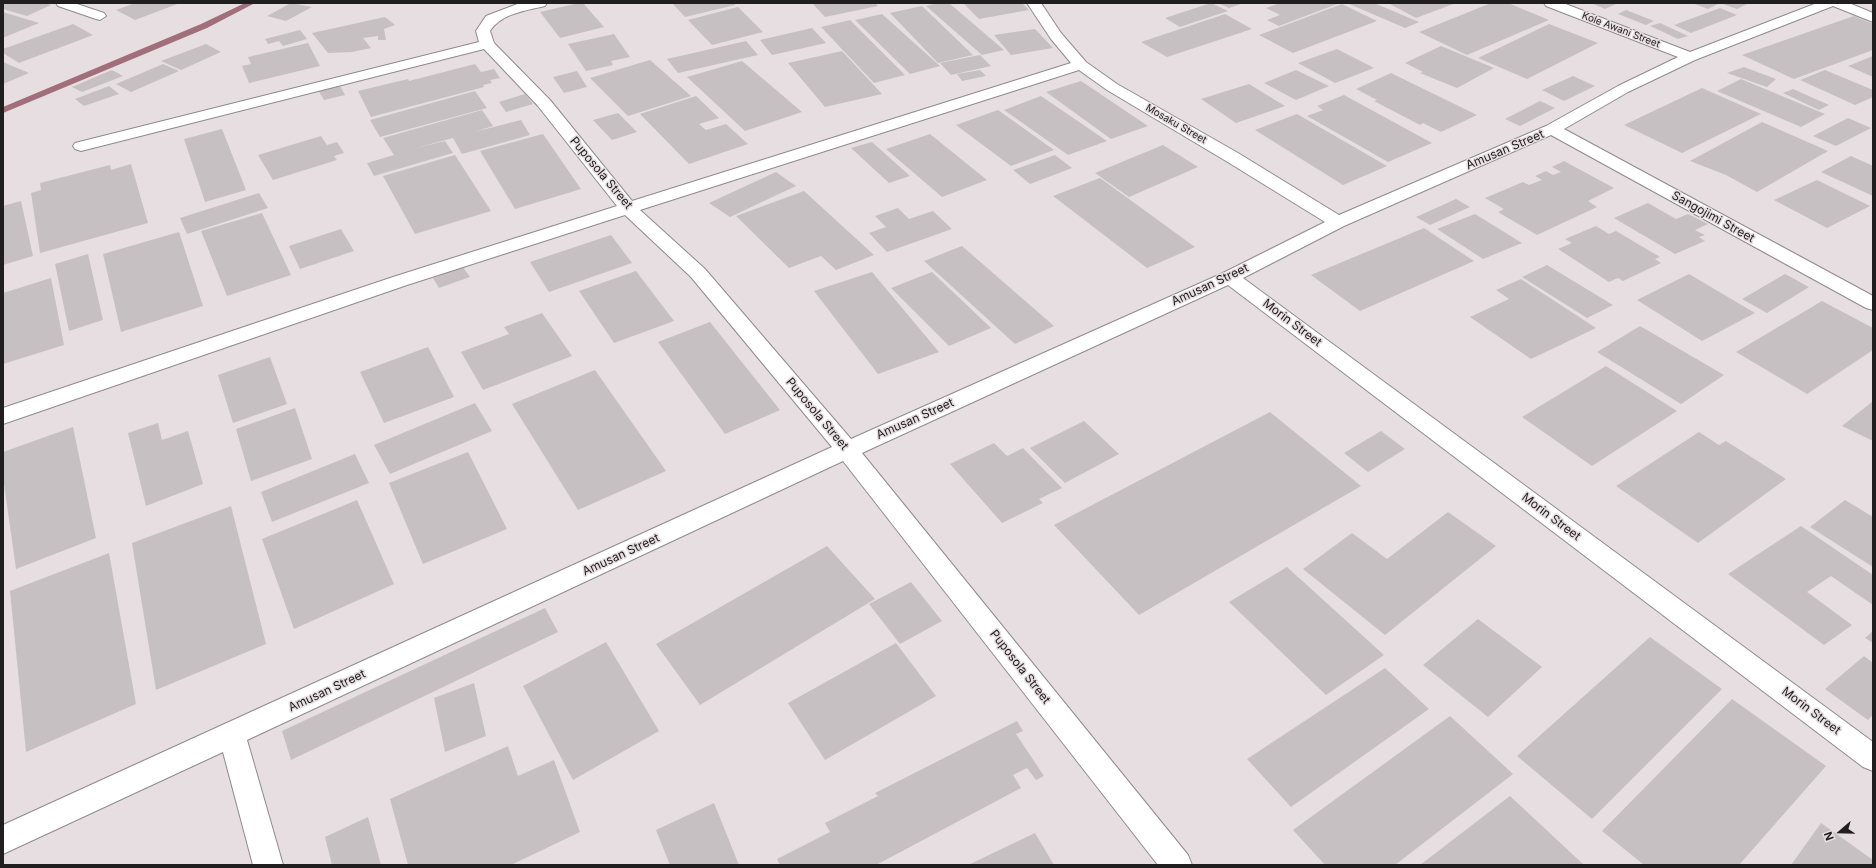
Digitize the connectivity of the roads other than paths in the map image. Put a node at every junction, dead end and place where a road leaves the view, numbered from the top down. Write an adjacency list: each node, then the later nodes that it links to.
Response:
1 (62, 3): 7 (lane)
2 (540, 3): 9 (street)
3 (1034, 3): 11 (street, Mosaku Street)
4 (1551, 3): 10 (street, Kole Awani Street)
5 (1829, 3): 10 (street, Amusan Street)
6 (1837, 3): 8 (street)
7 (100, 16)
8 (1873, 18)
9 (487, 44): 13 (street); 14 (street, Puposola Street)
10 (1690, 57): 12 (street, Amusan Street)
11 (1081, 65): 14 (street); 15 (street, Mosaku Street)
12 (1552, 129): 15 (street, Amusan Street); 17 (street, Sangojimi Street)
13 (81, 146)
14 (628, 208): 18 (street); 19 (street, Puposola Street)
15 (1338, 222): 16 (street, Amusan Street)
16 (1230, 277): 19 (street, Amusan Street); 21 (street, Morin Street)
17 (1873, 304)
18 (3, 416)
19 (847, 450): 20 (street, Amusan Street); 24 (street, Puposola Street)
20 (232, 735): 22 (street, Amusan Street); 23 (street)
21 (1873, 758)
22 (3, 840)
23 (268, 865)
24 (1176, 865)

